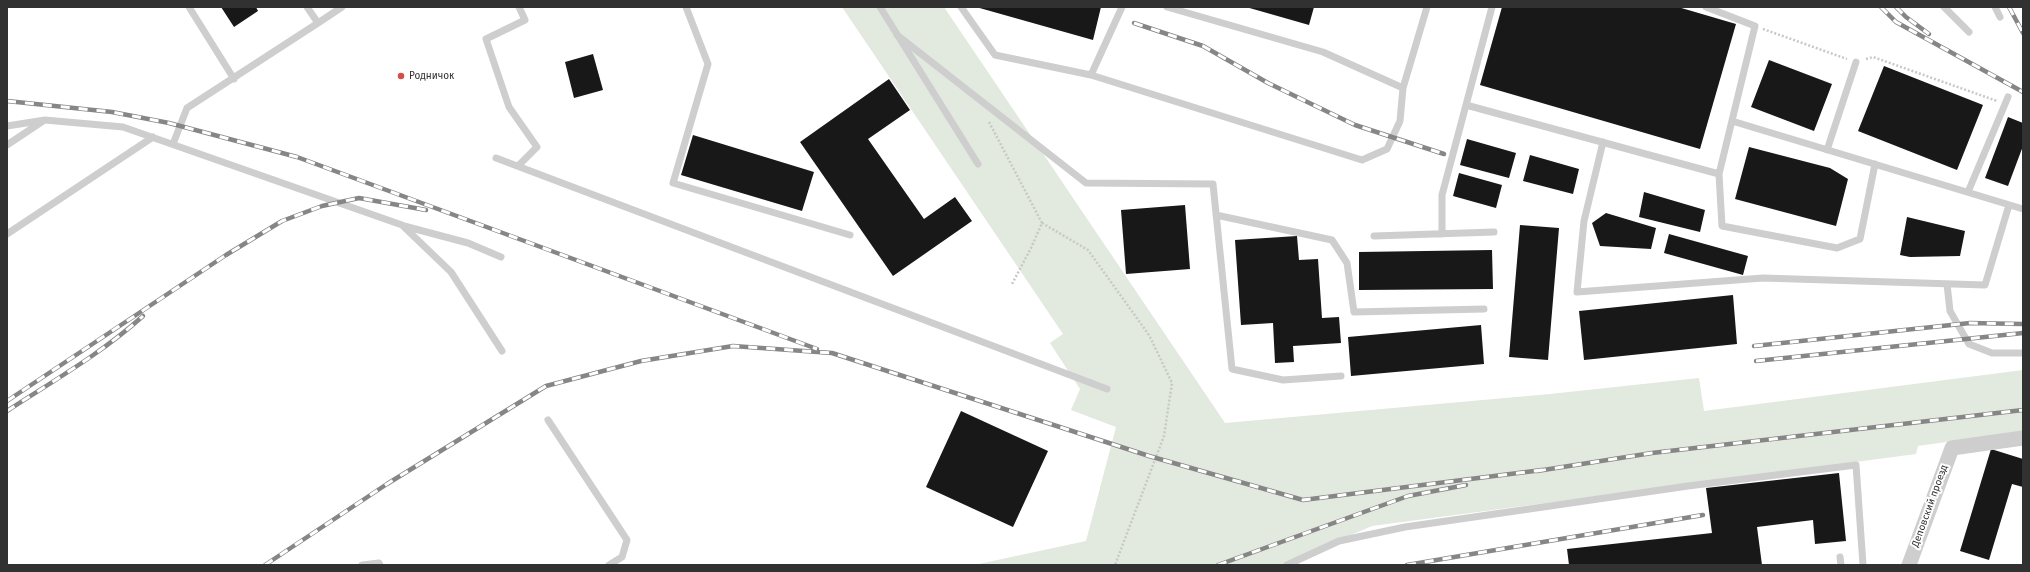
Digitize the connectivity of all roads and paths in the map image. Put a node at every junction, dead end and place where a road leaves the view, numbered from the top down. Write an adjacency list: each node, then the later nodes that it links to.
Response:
1 (189, 7): 22 (lane)
2 (307, 7): 16 (lane)
3 (342, 7): 16 (lane)
4 (519, 7): 38 (lane)
5 (686, 7): 49 (lane)
6 (880, 7): 19 (lane)
7 (961, 7): 21 (lane)
8 (1122, 7): 21 (lane)
9 (1167, 7): 23 (lane)
10 (1427, 7): 23 (lane)
11 (1492, 7): 25 (lane)
12 (1706, 7): 17 (lane)
13 (1944, 7): 18 (lane)
14 (1995, 7): 15 (lane)
15 (2000, 17)
16 (318, 23): 22 (lane)
17 (1755, 26): 20 (path); 28 (lane)
18 (1969, 32)
19 (897, 35): 36 (lane); 43 (lane)
20 (1856, 62): 24 (path); 34 (lane)
21 (1091, 75): 23 (lane)
22 (234, 79): 32 (lane)
23 (1403, 88)
24 (2006, 100): 40 (lane)
25 (1466, 105): 31 (lane); 48 (lane)
26 (987, 118): 44 (path)
27 (45, 120): 29 (lane); 30 (lane); 33 (lane)
28 (1732, 121): 34 (lane); 39 (lane)
29 (7, 126)
30 (153, 137): 32 (lane); 47 (lane)
31 (1604, 142): 39 (lane); 53 (lane)
32 (173, 144): 45 (lane)
33 (7, 146)
34 (1827, 150): 37 (lane)
35 (496, 158): 38 (lane)
36 (978, 164)
37 (1875, 164): 39 (lane); 40 (lane)
38 (518, 166): 58 (lane)
39 (1720, 174)
40 (1968, 192): 41 (lane)
41 (2009, 205): 42 (lane); 53 (lane)
42 (2023, 209)
43 (1216, 215): 54 (lane); 57 (lane)
44 (1042, 223): 52 (path); 65 (path)
45 (402, 226): 51 (lane); 55 (lane)
46 (1494, 232): 48 (lane)
47 (7, 234)
48 (1442, 234): 50 (lane)
49 (850, 235)
50 (1374, 236)
51 (501, 257)
52 (1012, 284)
53 (1947, 284): 56 (lane)
54 (1484, 309)
55 (502, 351)
56 (2023, 353)
57 (1341, 376)
58 (1107, 389)
59 (548, 420): 64 (lane)
60 (2023, 438): 69 (street, Деповский проезд)
61 (1840, 557): 67 (lane)
62 (362, 565): 63 (lane)
63 (380, 565)
64 (609, 565)
65 (1115, 565)
66 (1287, 565): 68 (lane)
67 (1840, 565)
68 (1863, 565)
69 (1909, 565)

